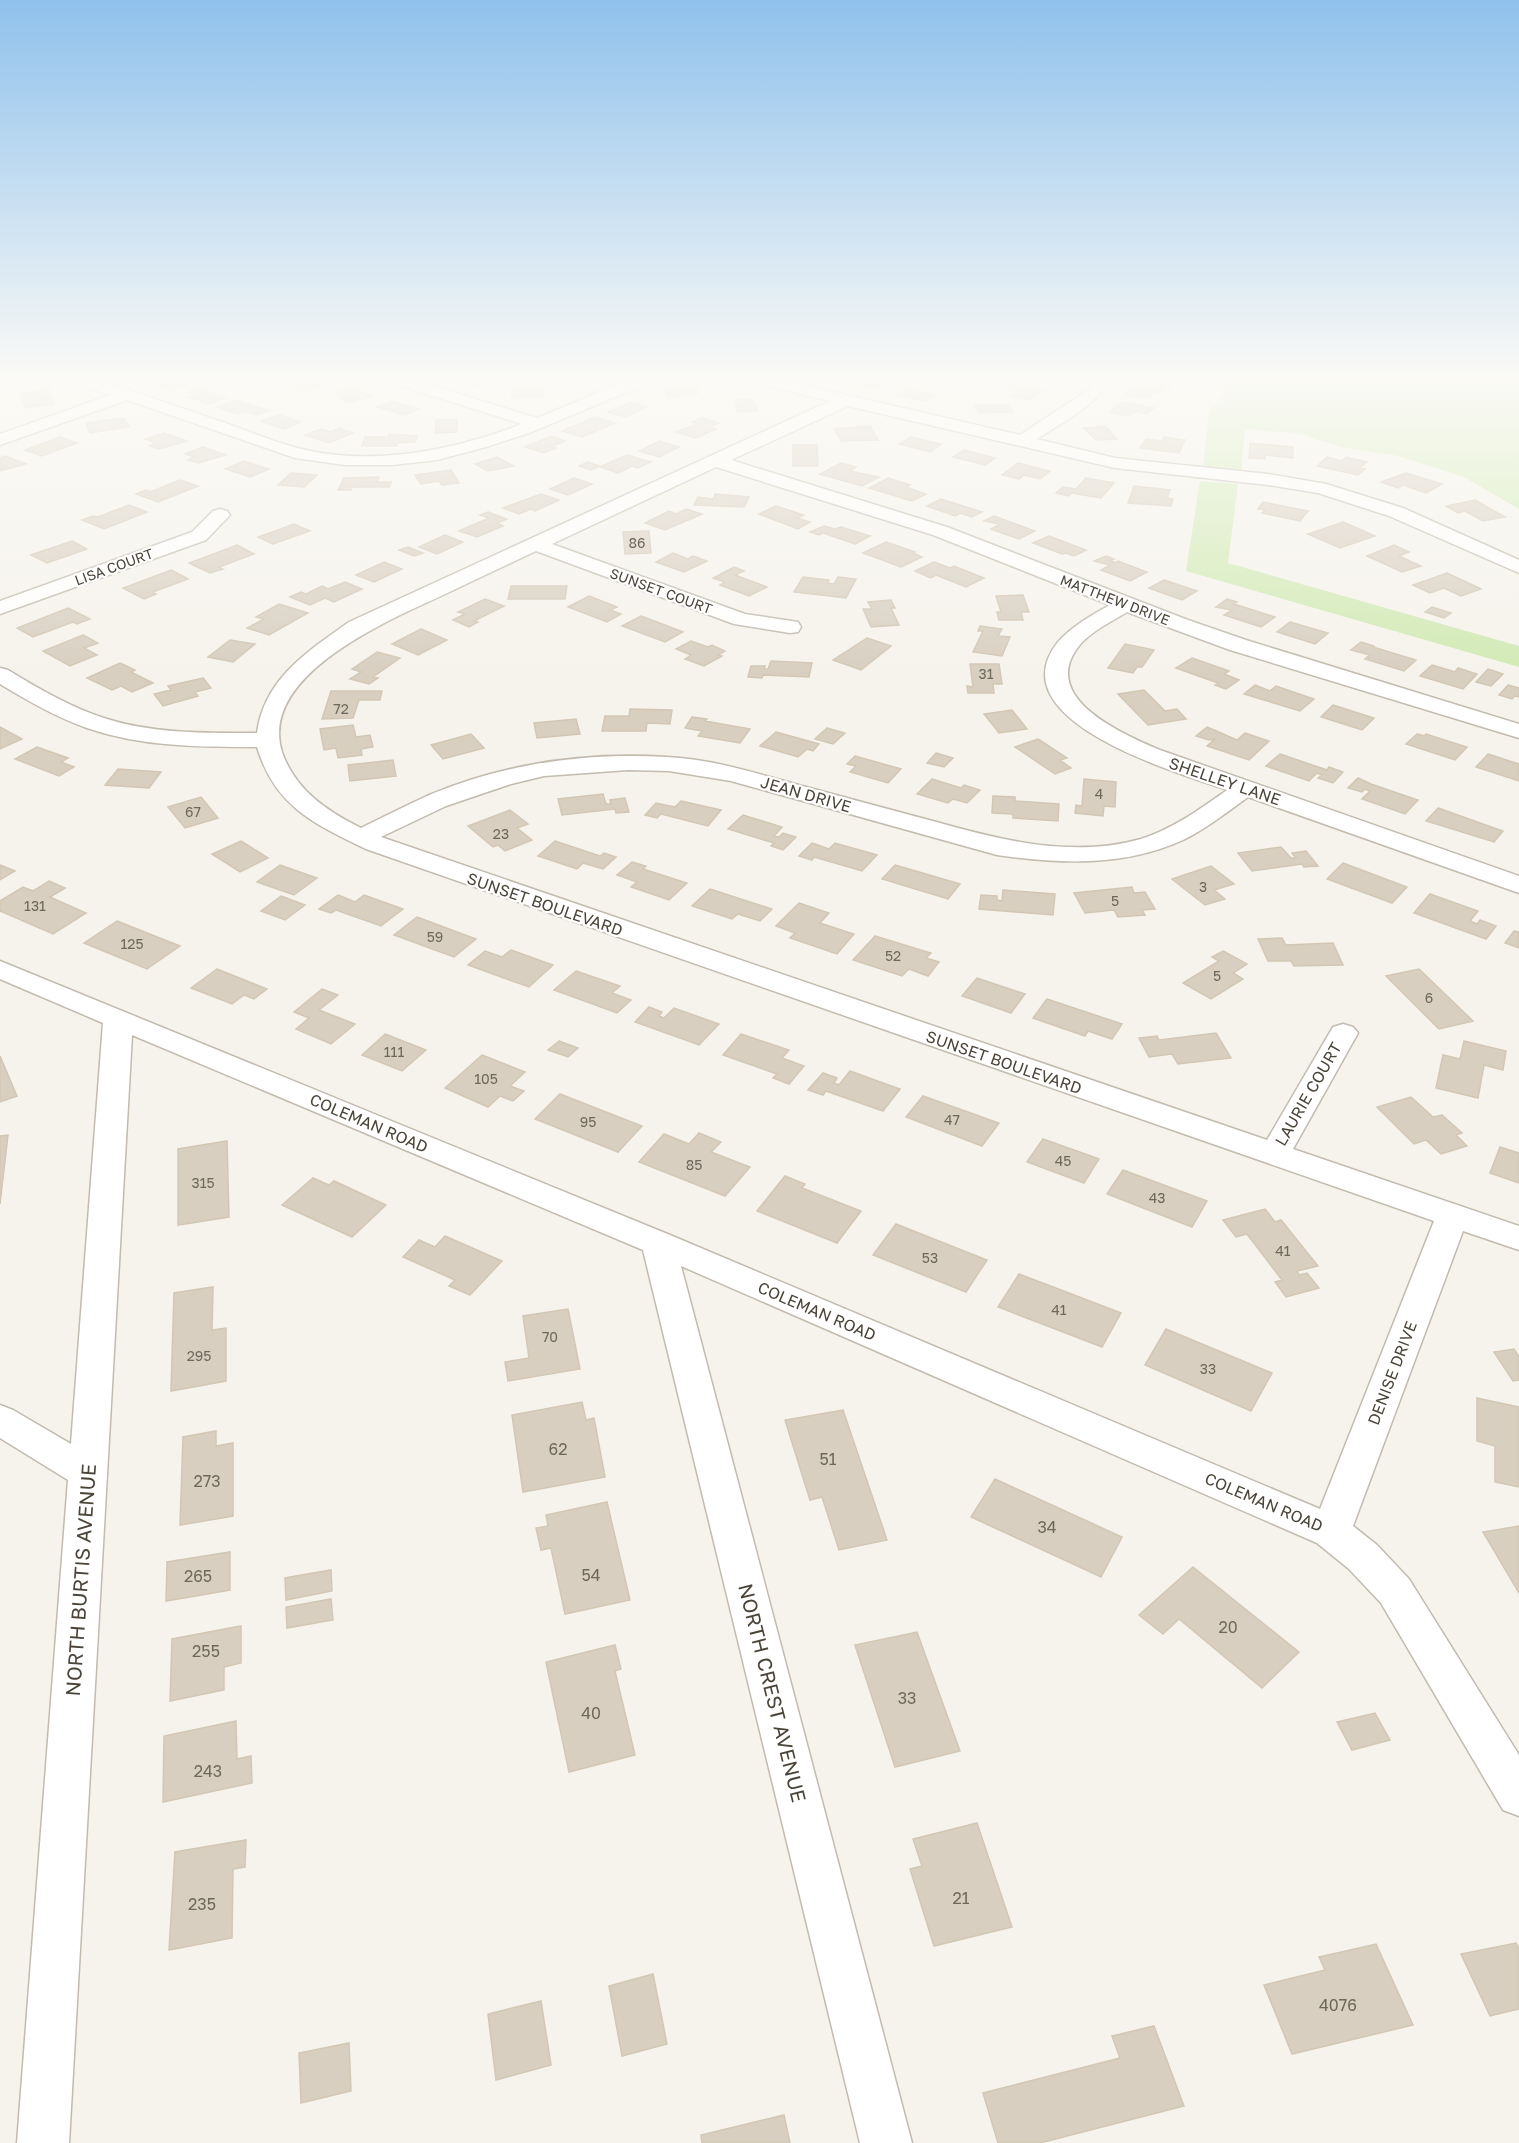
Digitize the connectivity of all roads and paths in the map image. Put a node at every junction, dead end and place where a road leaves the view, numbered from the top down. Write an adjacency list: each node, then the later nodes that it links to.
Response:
1 (684, 475): 5 (street, SUNSET BOULEVARD)
2 (760, 475): 7 (street, MATTHEW DRIVE)
3 (1216, 475): 6 (street)
4 (220, 515): 8 (street, LISA COURT)
5 (534, 544): 9 (street, SUNSET COURT); 12 (street, SUNSET BOULEVARD)
6 (1519, 567)
7 (1125, 604): 11 (street, MATTHEW DRIVE); 13 (street, SHELLEY LANE)
8 (0, 608)
9 (790, 627)
10 (0, 675): 12 (street)
11 (1519, 730)
12 (267, 740): 14 (street, SUNSET BOULEVARD)
13 (1246, 788): 14 (street, JEAN DRIVE); 15 (street, SHELLEY LANE)
14 (360, 838): 19 (street, SUNSET BOULEVARD)
15 (1519, 885)
16 (0, 969): 17 (street, COLEMAN ROAD)
17 (118, 1018): 22 (street, COLEMAN ROAD); 24 (street, NORTH BURTIS AVENUE)
18 (1343, 1033): 19 (street, LAURIE COURT)
19 (1274, 1155): 20 (street, SUNSET BOULEVARD)
20 (1452, 1216): 21 (street, SUNSET BOULEVARD); 25 (street, DENISE DRIVE)
21 (1519, 1238)
22 (658, 1243): 25 (street, COLEMAN ROAD); 28 (street, NORTH CREST AVENUE)
23 (0, 1420): 24 (street)
24 (88, 1473): 27 (street, NORTH BURTIS AVENUE)
25 (1331, 1531): 26 (street, COLEMAN ROAD)
26 (1519, 1795)
27 (43, 2143)
28 (886, 2143)

